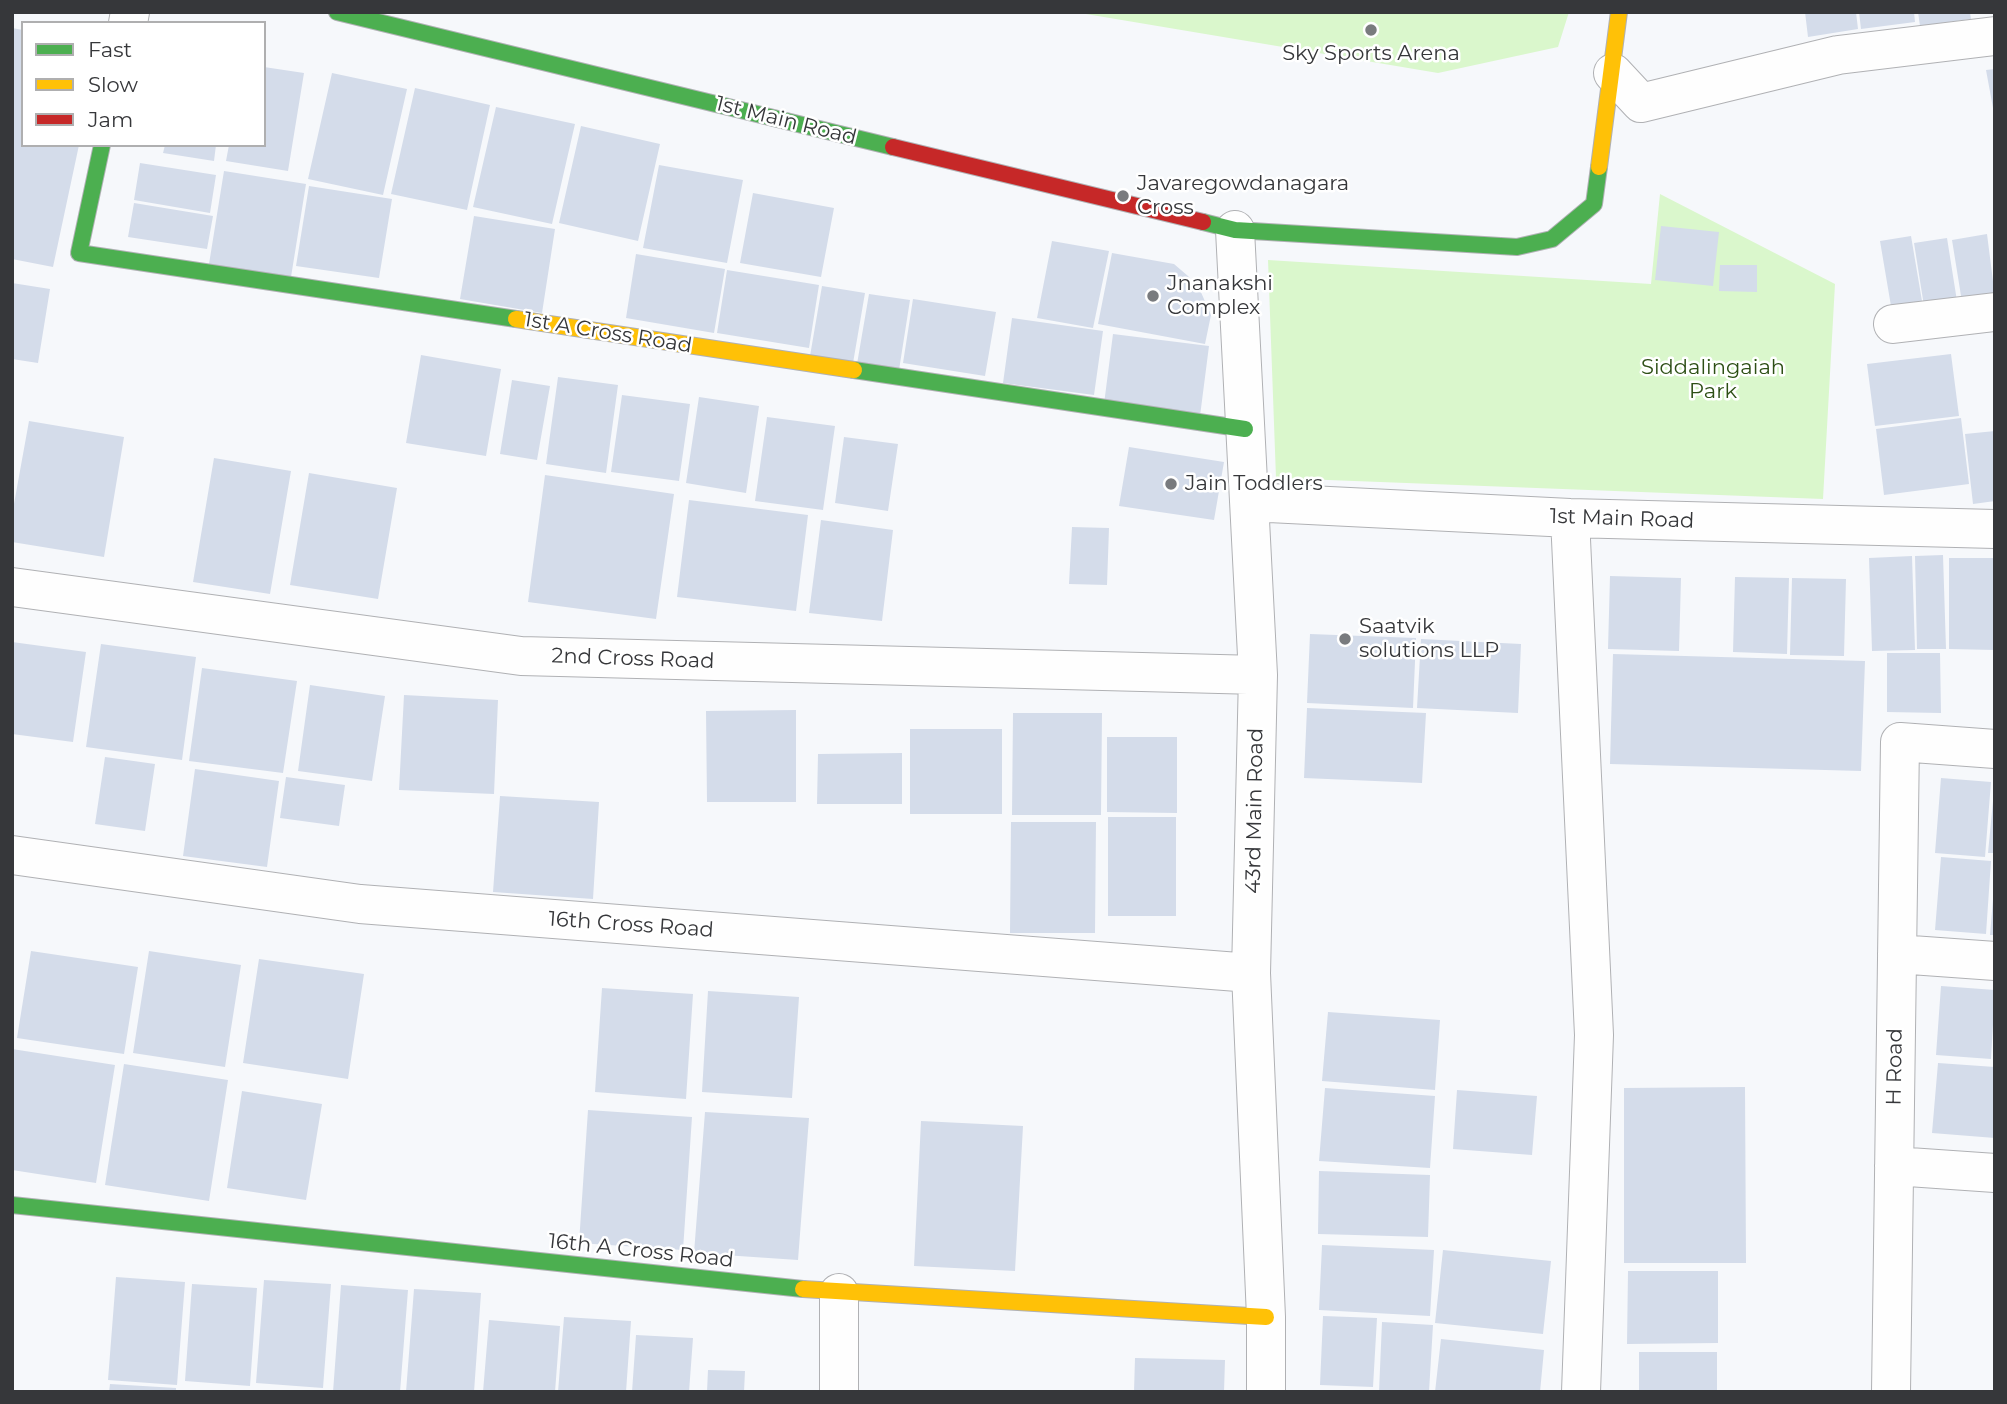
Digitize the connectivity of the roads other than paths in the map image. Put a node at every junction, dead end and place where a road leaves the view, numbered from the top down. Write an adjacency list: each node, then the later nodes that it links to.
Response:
1 (337, 12): 6 (street, 1st Main Road)
2 (1619, 12): 4 (street, 1st Main Road)
3 (1995, 36): 4 (street)
4 (1613, 73): 6 (street, 1st Main Road)
5 (102, 147): 9 (street, 1st A Cross Road)
6 (1235, 230): 9 (street, 43rd Main Road)
7 (1995, 312): 8 (street)
8 (1894, 324)
9 (1245, 429): 10 (street, 43rd Main Road)
10 (1249, 502): 11 (street, 1st Main Road); 14 (street, 43rd Main Road)
11 (1570, 518): 12 (street, 1st Main Road); 27 (street)
12 (1995, 528)
13 (12, 587): 14 (street, 2nd Cross Road)
14 (1258, 675): 19 (street, 43rd Main Road)
15 (1995, 749): 17 (street, H Road)
16 (12, 855): 19 (street, 16th Cross Road)
17 (1897, 954): 18 (street); 20 (street, H Road)
18 (1995, 961)
19 (1251, 973): 24 (street, 43rd Main Road)
20 (1894, 1166): 21 (street); 28 (street, H Road)
21 (1995, 1173)
22 (12, 1205): 23 (street, 16th A Cross Road)
23 (839, 1293): 24 (street, 16th A Cross Road); 25 (street)
24 (1266, 1317): 26 (street, 43rd Main Road)
25 (839, 1392)
26 (1266, 1392)
27 (1581, 1392)
28 (1891, 1392)

